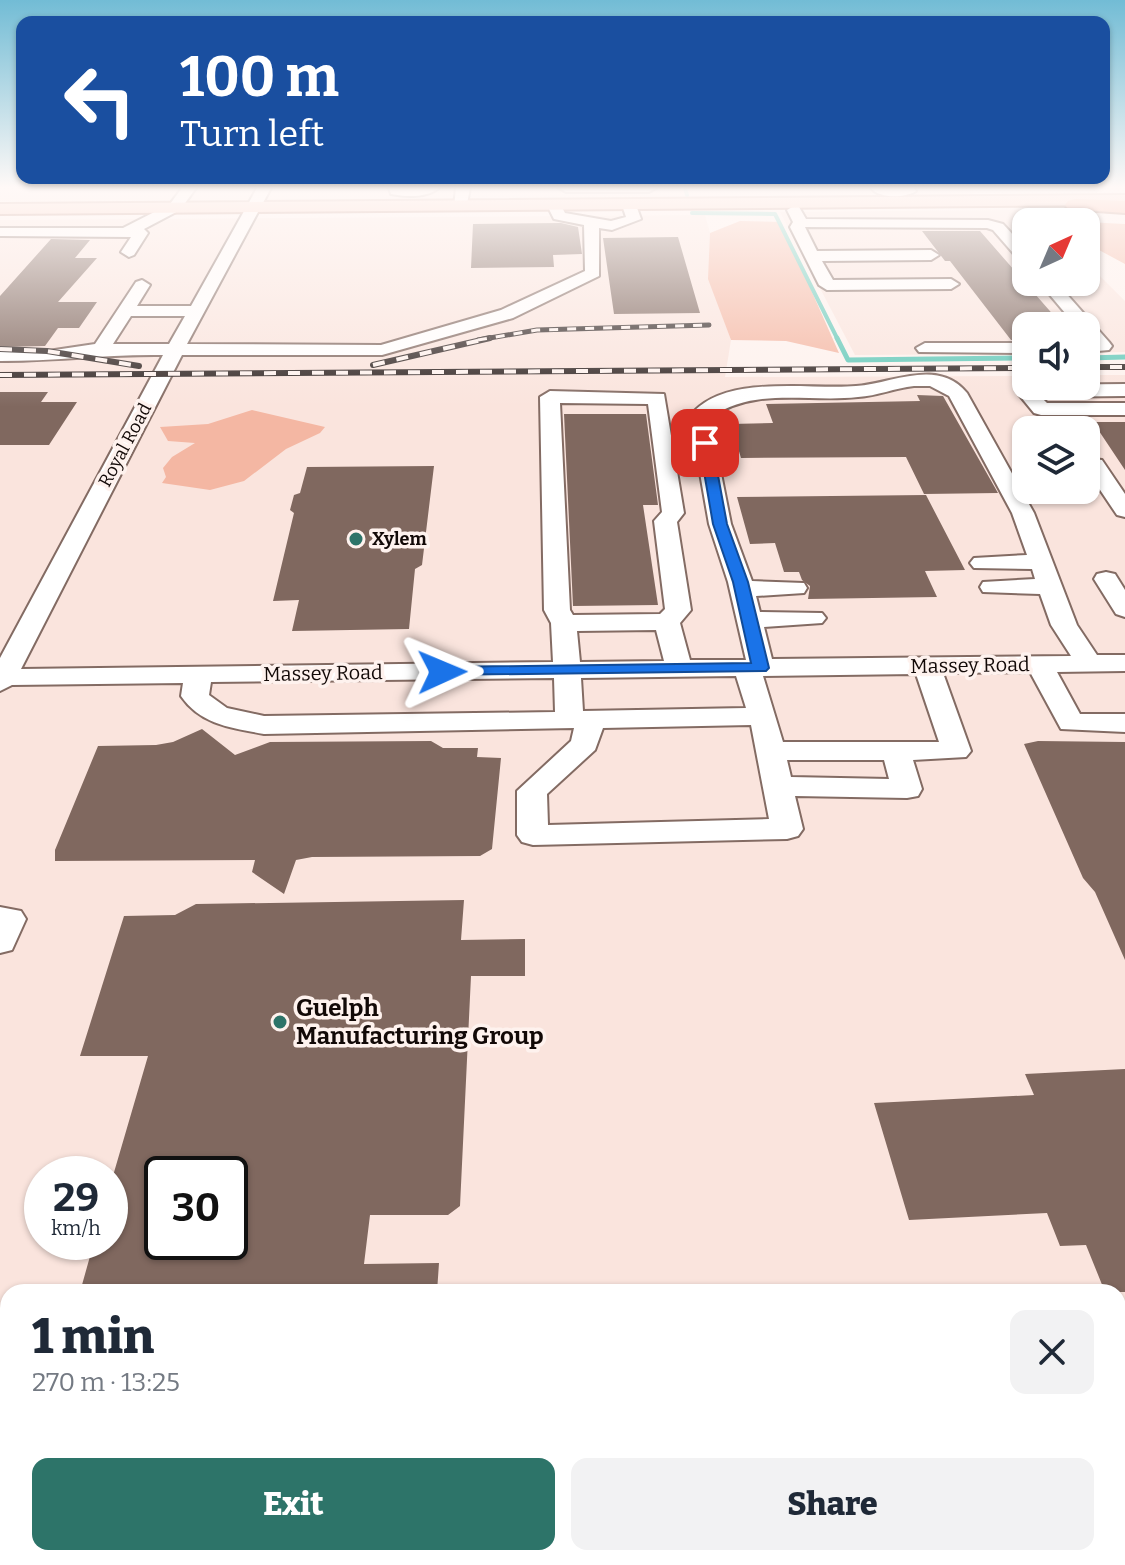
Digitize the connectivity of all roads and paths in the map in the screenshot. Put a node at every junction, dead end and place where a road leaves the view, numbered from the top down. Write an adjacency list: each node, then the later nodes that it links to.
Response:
1 (222, 261): 8 (street, Royal Road)
2 (593, 261): 13 (street)
3 (815, 261): 4 (street)
4 (951, 284)
5 (142, 285): 7 (street)
6 (1059, 296): 9 (street)
7 (126, 311): 8 (street); 12 (street)
8 (196, 311): 13 (street, Royal Road)
9 (1073, 312)
10 (925, 348): 11 (street)
11 (1012, 348)
12 (101, 349): 13 (street); 14 (street)
13 (176, 350): 40 (street, Royal Road)
14 (0, 356)
15 (1125, 390): 16 (street)
16 (1125, 409)
17 (1100, 460): 18 (street)
18 (1125, 465)
19 (1100, 473): 20 (street)
20 (1125, 510)
21 (982, 563): 22 (street)
22 (1047, 574): 24 (street); 26 (street); 32 (street)
23 (1106, 579): 27 (street)
24 (992, 587)
25 (795, 588): 26 (street)
26 (742, 589): 29 (street)
27 (1125, 609)
28 (813, 618): 29 (street)
29 (749, 620): 36 (street)
30 (667, 622): 31 (street); 31 (street); 37 (street)
31 (564, 623): 38 (street)
32 (1089, 663): 33 (street, Massey Road); 34 (street, Massey Road)
33 (1125, 663)
34 (1039, 664): 35 (street, Massey Road); 43 (street)
35 (927, 666): 36 (street, Massey Road); 45 (street)
36 (754, 668): 37 (street, Massey Road); 41 (street)
37 (679, 669): 38 (street, Massey Road)
38 (565, 670): 39 (street, Massey Road); 42 (street)
39 (198, 675): 40 (street, Massey Road); 42 (street)
40 (1, 679)
41 (763, 716): 42 (street); 44 (street)
42 (580, 720): 46 (street)
43 (1125, 723)
44 (770, 751): 45 (street); 46 (street)
45 (896, 751): 46 (street)
46 (778, 786)
47 (0, 919): 48 (street)
48 (0, 941)

